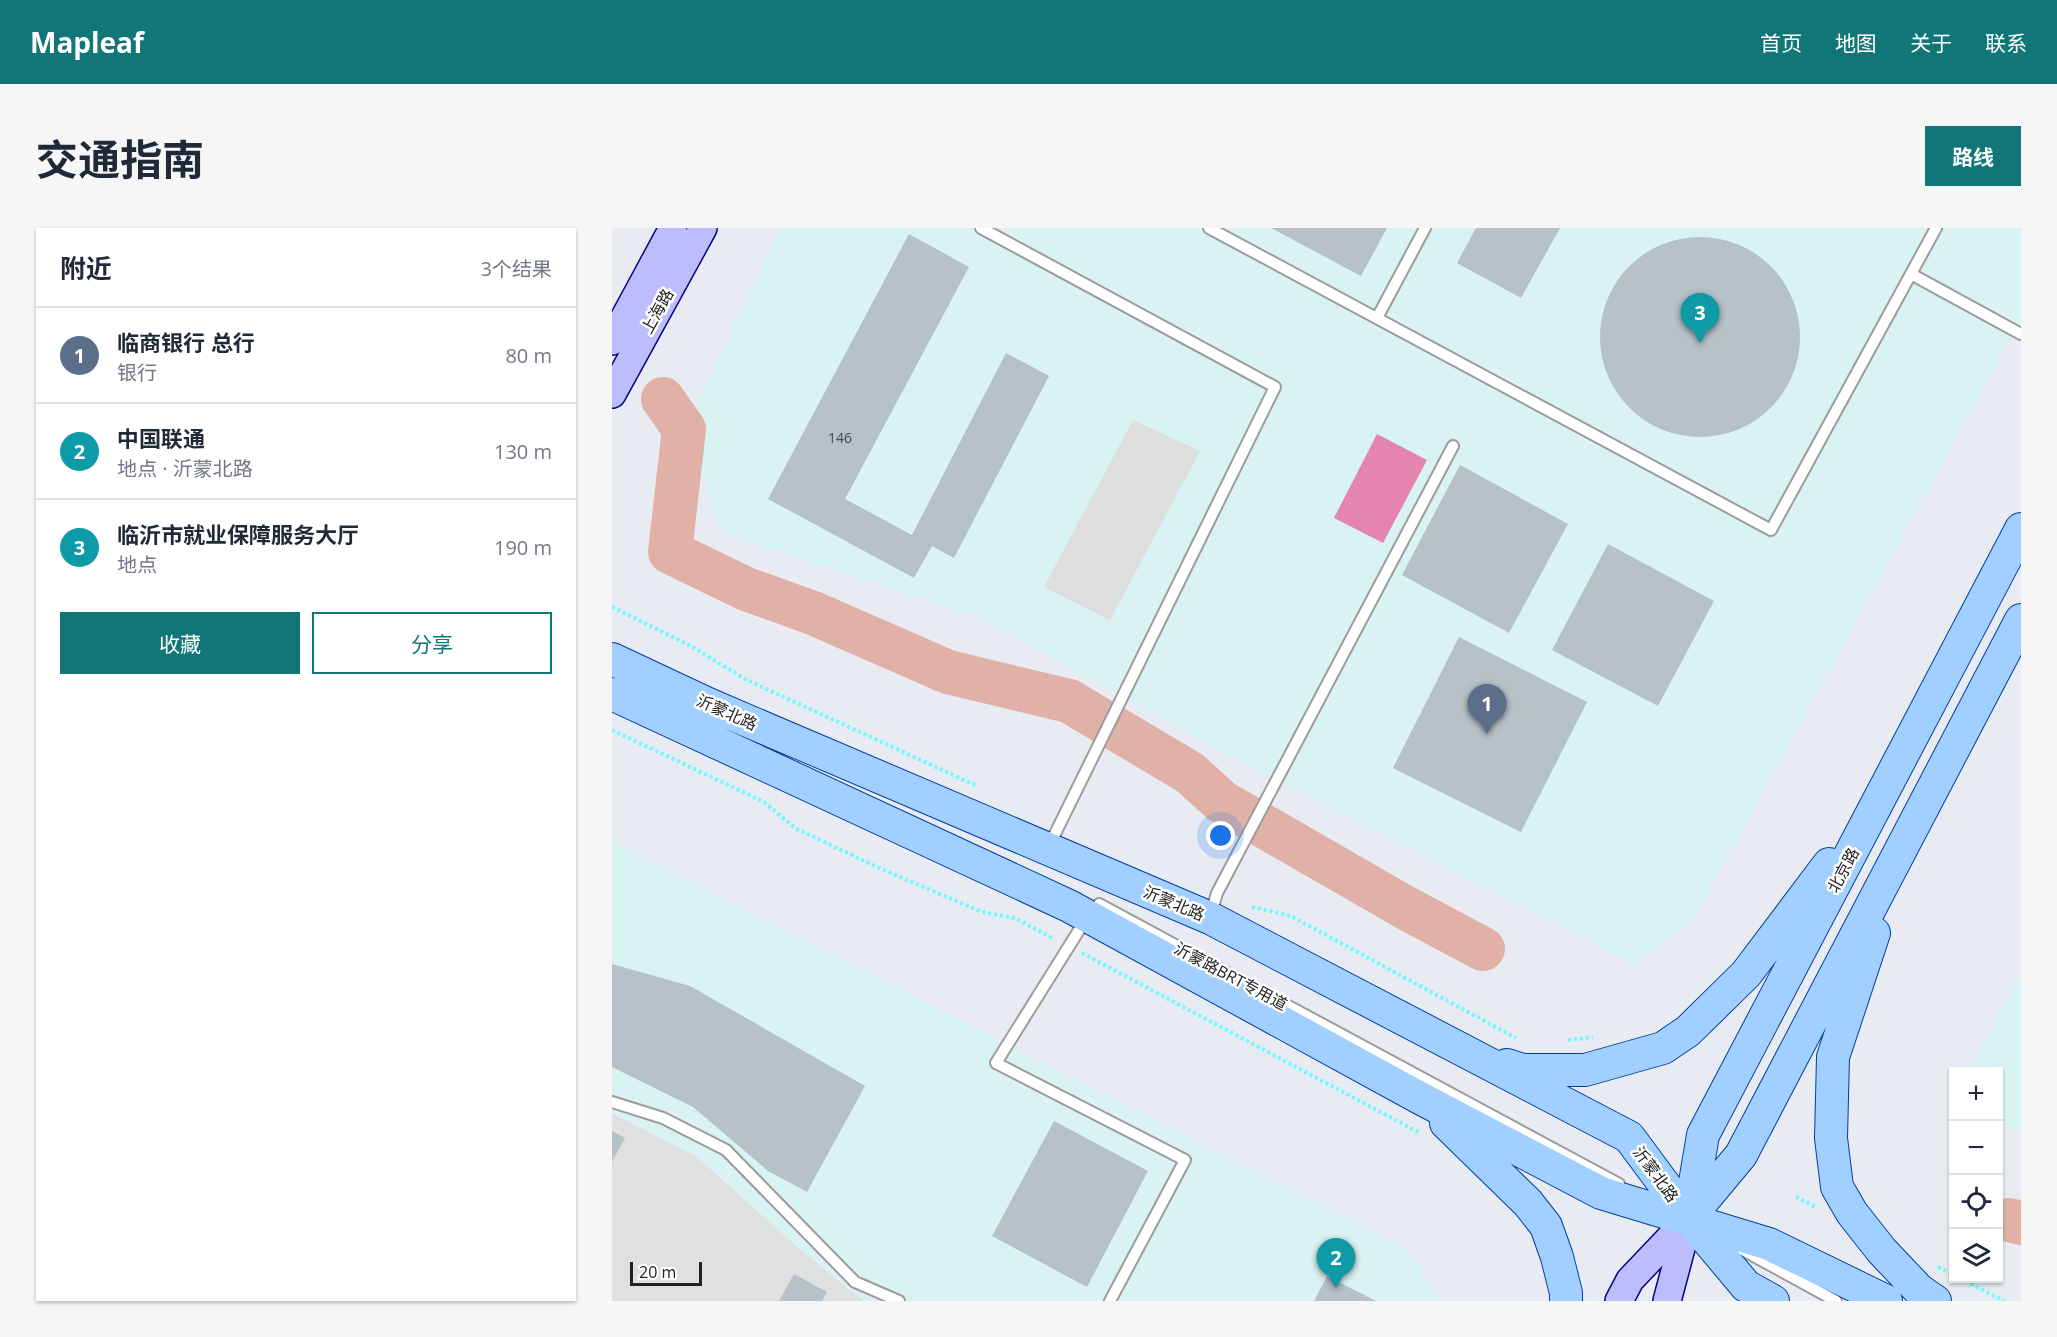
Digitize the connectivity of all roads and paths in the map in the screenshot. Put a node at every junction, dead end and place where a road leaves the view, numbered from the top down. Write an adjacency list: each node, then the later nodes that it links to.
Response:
1 (673, 228): 10 (street, 上海路)
2 (703, 228): 11 (street, 上海路)
3 (981, 228): 20 (lane)
4 (1209, 228): 8 (lane)
5 (1425, 228): 8 (lane)
6 (1936, 228): 7 (lane)
7 (1911, 274): 8 (lane); 9 (lane)
8 (1377, 318)
9 (2021, 334)
10 (612, 341)
11 (612, 394)
12 (1453, 446): 22 (lane)
13 (2021, 529): 18 (main road, 北京路)
14 (2021, 620): 19 (main road, 北京路)
15 (612, 660): 20 (main road, 沂蒙北路)
16 (612, 694): 21 (main road, 沂蒙北路)
17 (612, 730): 23 (path)
18 (1885, 789): 24 (main road); 28 (main road, 北京路)
19 (1904, 843): 28 (main road, 北京路); 38 (main road)
20 (1047, 850): 22 (main road, 沂蒙北路)
21 (1088, 907): 23 (lane); 25 (main road, 沂蒙北路); 28 (lane, 沂蒙路BRT专用道)
22 (1210, 918): 24 (main road, 沂蒙北路)
23 (1069, 946): 27 (path); 31 (lane)
24 (1475, 1056): 28 (main road, 沂蒙北路)
25 (1420, 1098): 28 (main road, 沂蒙北路); 32 (main road)
26 (612, 1102): 30 (lane)
27 (1426, 1136)
28 (1689, 1218): 33 (street, 北京路); 34 (street, 北京路); 35 (main road, 沂蒙北路); 36 (lane, 沂蒙路BRT专用道); 37 (main road, 沂蒙北路)
29 (1970, 1283): 39 (path)
30 (899, 1301)
31 (1110, 1301)
32 (1566, 1301)
33 (1619, 1301)
34 (1667, 1301)
35 (1773, 1301)
36 (1836, 1301)
37 (1886, 1301)
38 (1935, 1301)
39 (2004, 1301)

